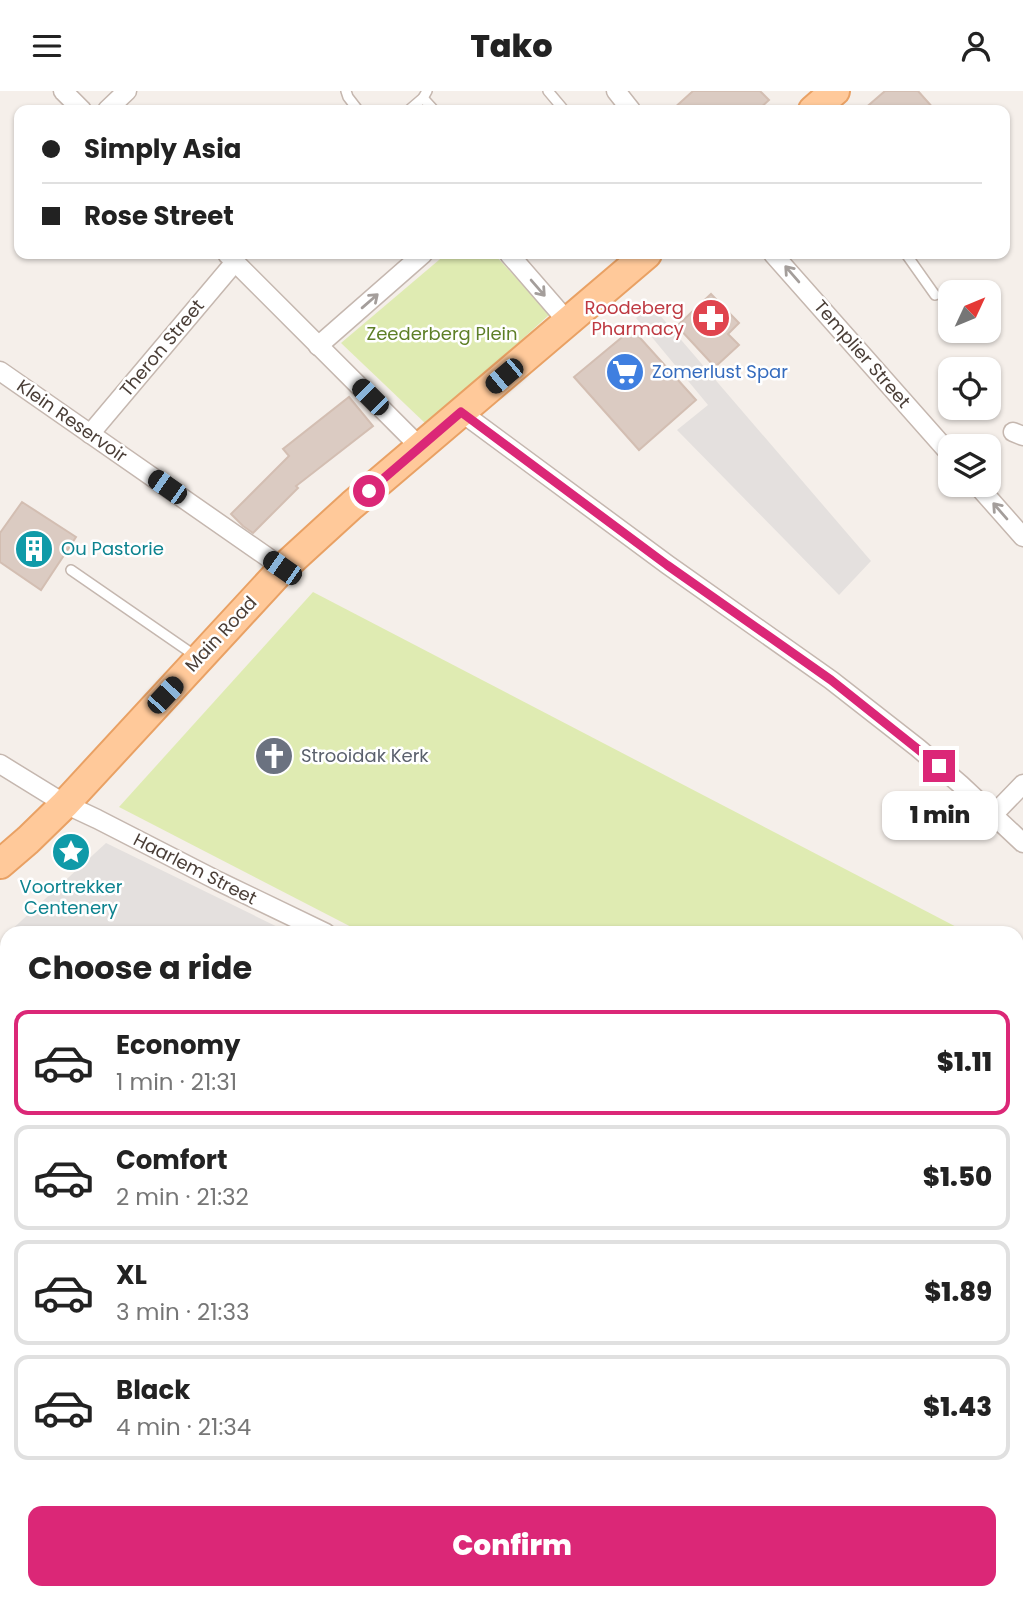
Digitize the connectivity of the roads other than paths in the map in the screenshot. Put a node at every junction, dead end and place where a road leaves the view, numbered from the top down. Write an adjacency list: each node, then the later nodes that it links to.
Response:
1 (63, 91): 5 (street)
2 (127, 91): 6 (street)
3 (548, 91): 7 (lane)
4 (616, 91): 8 (street)
5 (77, 105)
6 (112, 105)
7 (560, 105)
8 (627, 105)
9 (229, 259): 21 (street, Theron Street)
10 (231, 259): 18 (street)
11 (417, 259): 18 (street, one-way to 11)
12 (513, 259): 17 (street, one-way to 17)
13 (641, 259): 17 (main road, Main Road)
14 (777, 259): 22 (street, Templier Street, one-way to 14)
15 (910, 259): 16 (lane)
16 (935, 295)
17 (568, 322): 20 (main road, Main Road)
18 (318, 346): 23 (street)
19 (0, 371): 21 (street, Klein Reservoir)
20 (461, 412): 23 (main road, Main Road); 32 (street)
21 (90, 434): 26 (street, Klein Reservoir)
22 (938, 440)
23 (421, 448): 26 (main road, Main Road)
24 (988, 497): 25 (street, one-way to 24)
25 (1023, 537)
26 (282, 568): 28 (main road, Main Road)
27 (71, 570): 28 (lane)
28 (199, 658): 31 (main road, Main Road)
29 (0, 764): 31 (street, Haarlem Street)
30 (1023, 783): 32 (street)
31 (65, 804): 34 (main road, Main Road); 35 (street, Haarlem Street)
32 (993, 815): 33 (street)
33 (1023, 843)
34 (0, 864)
35 (311, 926)

